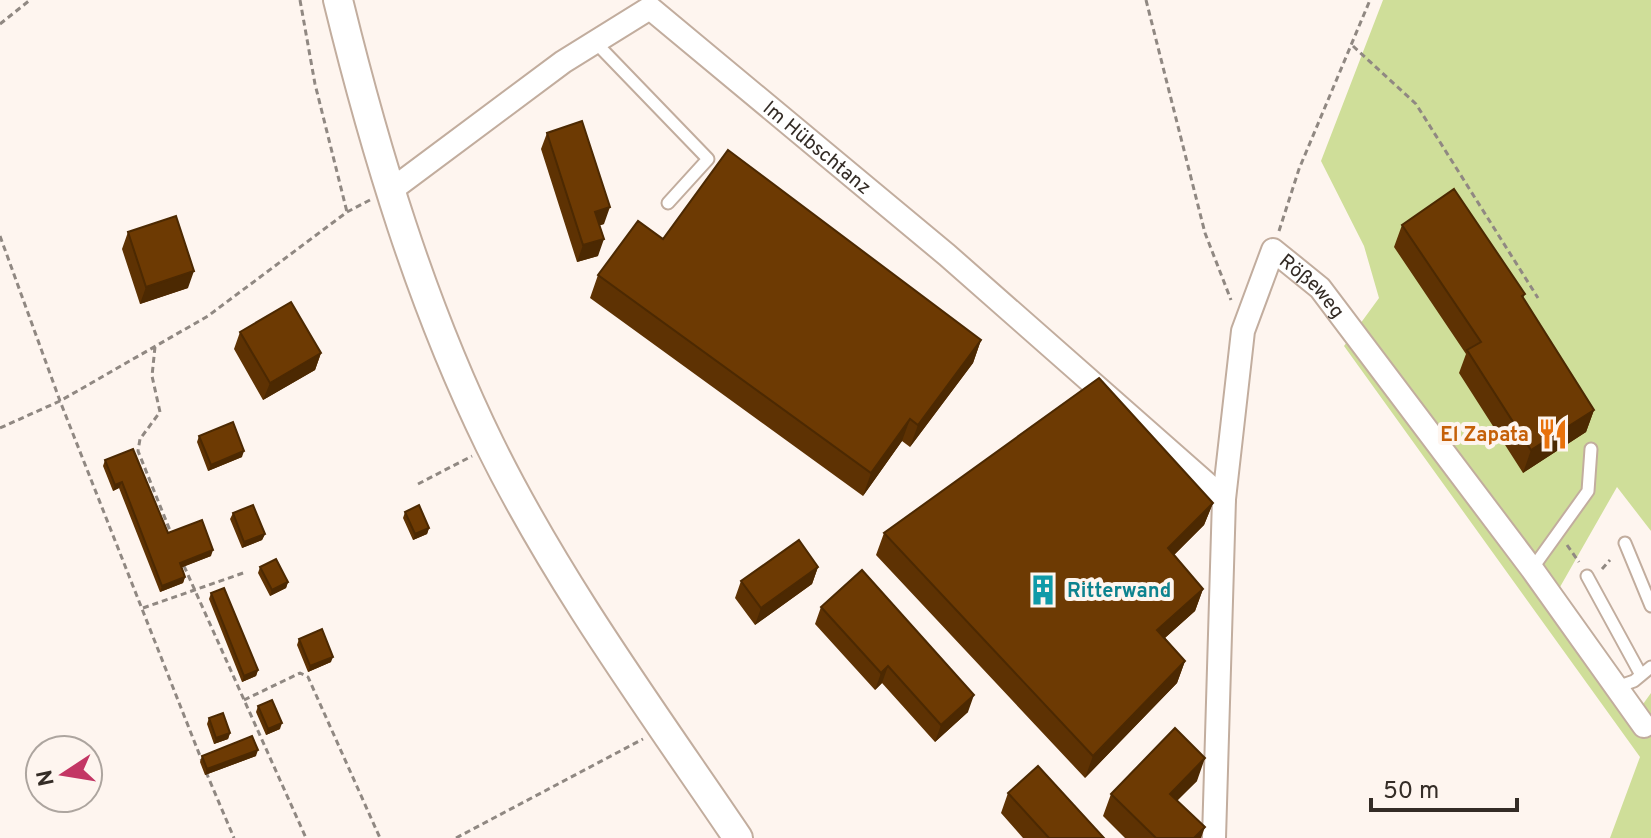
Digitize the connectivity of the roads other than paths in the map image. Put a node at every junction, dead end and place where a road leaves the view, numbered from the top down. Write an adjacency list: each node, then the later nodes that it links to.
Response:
1 (338, 0): 3 (street)
2 (594, 41): 3 (street, Im Hübschtanz); 4 (lane); 6 (street, Im Hübschtanz)
3 (390, 191): 15 (street)
4 (668, 203)
5 (1591, 449): 8 (lane)
6 (1224, 499): 8 (street, Rößeweg); 16 (street, Rößeweg)
7 (1625, 543): 10 (lane)
8 (1532, 569): 13 (street, Rößeweg)
9 (1593, 574): 12 (lane)
10 (1651, 606)
11 (1651, 667): 12 (lane)
12 (1641, 675): 13 (lane)
13 (1617, 687): 14 (street, Rößeweg)
14 (1644, 726)
15 (738, 838)
16 (1214, 838)

